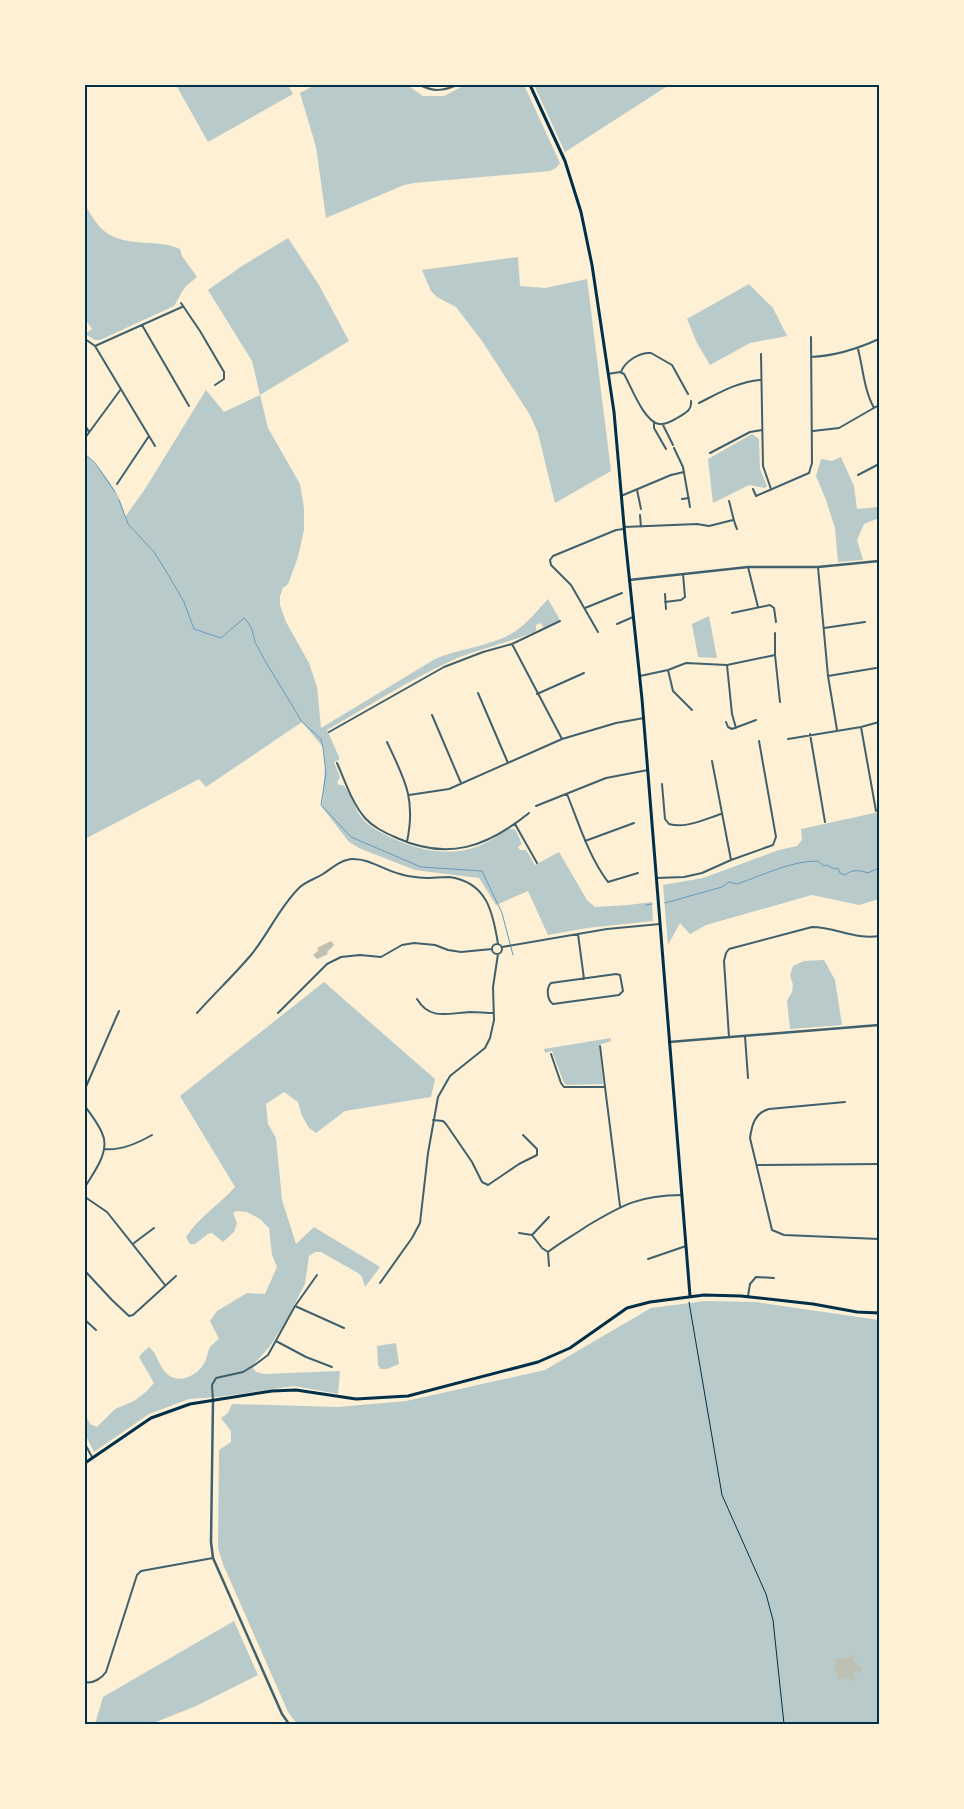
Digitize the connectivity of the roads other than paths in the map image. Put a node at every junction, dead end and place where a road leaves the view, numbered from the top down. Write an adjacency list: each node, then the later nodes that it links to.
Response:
1 (420, 85): 2 (street)
2 (456, 85)
3 (530, 85): 15 (main road)
4 (181, 303): 5 (street)
5 (183, 307): 6 (street); 17 (street)
6 (142, 325): 10 (street); 23 (street)
7 (811, 337): 13 (street)
8 (85, 338): 10 (street)
9 (879, 339): 11 (street)
10 (95, 346): 18 (street)
11 (858, 349): 13 (street); 24 (street)
12 (761, 354): 16 (street)
13 (811, 357): 29 (street)
14 (621, 372): 15 (street); 19 (street); 25 (street)
15 (608, 374): 43 (main road)
16 (760, 380): 21 (street); 28 (street)
17 (215, 385)
18 (121, 389): 30 (street); 31 (street)
19 (688, 394)
20 (691, 401): 26 (street)
21 (699, 403)
22 (879, 405): 24 (street)
23 (189, 406)
24 (874, 408): 29 (street)
25 (654, 423): 26 (street); 34 (street)
26 (663, 424): 37 (street)
27 (85, 425): 30 (street)
28 (762, 430): 35 (street); 42 (street)
29 (812, 431): 42 (street)
30 (89, 432): 32 (street)
31 (149, 436): 33 (street); 39 (street)
32 (85, 438)
33 (155, 446)
34 (666, 449)
35 (710, 453)
36 (879, 464): 38 (street)
37 (684, 472): 41 (street); 44 (street)
38 (858, 475)
39 (117, 484)
40 (753, 489): 42 (street)
41 (638, 490): 43 (street); 48 (street)
42 (771, 490)
43 (621, 496): 52 (main road)
44 (689, 498): 45 (street); 47 (street)
45 (682, 499)
46 (729, 501): 50 (street)
47 (690, 507)
48 (642, 509)
49 (640, 515): 51 (street)
50 (733, 520): 51 (street); 53 (street)
51 (641, 526): 52 (street)
52 (624, 528): 59 (main road); 64 (street)
53 (737, 529)
54 (878, 561): 56 (street); 57 (street)
55 (748, 567): 56 (street); 58 (street); 63 (street)
56 (818, 567): 72 (street)
57 (879, 567)
58 (683, 574): 59 (street); 62 (street)
59 (629, 580): 67 (main road)
60 (622, 593): 64 (street)
61 (664, 594): 62 (street)
62 (665, 602): 65 (street)
63 (758, 607): 66 (street); 69 (street)
64 (585, 608): 73 (street)
65 (666, 609)
66 (732, 613)
67 (633, 617): 71 (street); 81 (main road)
68 (560, 621): 75 (street)
69 (776, 622)
70 (865, 622): 72 (street)
71 (617, 624)
72 (824, 628): 82 (street)
73 (598, 632)
74 (775, 633): 76 (street)
75 (512, 644): 84 (street); 95 (street)
76 (775, 654): 77 (street); 85 (street)
77 (726, 665): 79 (street); 93 (street)
78 (876, 668): 82 (street)
79 (668, 670): 81 (street); 86 (street)
80 (584, 673): 84 (street)
81 (640, 676): 88 (main road)
82 (828, 676): 94 (street)
83 (478, 693): 103 (street)
84 (537, 694): 97 (street)
85 (780, 702)
86 (692, 710)
87 (432, 715): 105 (street)
88 (644, 718): 97 (street); 104 (main road)
89 (756, 720): 93 (street)
90 (726, 722): 93 (street)
91 (879, 722): 92 (street)
92 (861, 727): 94 (street); 110 (street)
93 (736, 728)
94 (838, 730): 96 (street)
95 (329, 732)
96 (810, 734): 98 (street); 113 (street)
97 (562, 739): 103 (street)
98 (788, 739)
99 (387, 742): 108 (street)
100 (759, 742): 118 (street)
101 (712, 761): 112 (street)
102 (336, 763): 117 (street)
103 (508, 763): 105 (street)
104 (648, 770): 107 (street); 121 (main road)
105 (461, 783): 108 (street)
106 (662, 784): 112 (street)
107 (567, 794): 109 (street); 116 (street)
108 (410, 795): 117 (street)
109 (536, 806)
110 (876, 811)
111 (529, 813): 115 (street)
112 (721, 814): 118 (street)
113 (825, 822)
114 (634, 823): 116 (street)
115 (515, 824): 117 (street); 119 (street)
116 (585, 841): 120 (street)
117 (407, 842)
118 (731, 860): 121 (street)
119 (537, 863)
120 (638, 873)
121 (656, 878): 122 (main road)
122 (660, 924): 123 (street); 138 (main road)
123 (578, 934): 126 (street); 129 (street)
124 (879, 936): 137 (street)
125 (498, 944): 126 (street); 127 (street); 132 (street)
126 (502, 947): 128 (street)
127 (492, 949): 128 (street); 133 (street)
128 (498, 954): 134 (street)
129 (584, 978): 129 (street)
130 (417, 999): 134 (street)
131 (119, 1011): 143 (street)
132 (197, 1013)
133 (278, 1013)
134 (494, 1013): 146 (street)
135 (879, 1025): 136 (street)
136 (745, 1036): 137 (street); 141 (street)
137 (729, 1037): 138 (street)
138 (669, 1042): 153 (main road)
139 (600, 1046): 142 (street)
140 (551, 1054): 142 (street)
141 (748, 1078)
142 (605, 1087): 155 (street)
143 (85, 1089)
144 (845, 1102): 151 (street)
145 (85, 1106): 149 (street)
146 (433, 1120): 148 (street); 170 (street)
147 (152, 1135): 149 (street)
148 (523, 1135)
149 (104, 1149): 152 (street)
150 (879, 1164): 151 (street)
151 (757, 1165): 160 (street)
152 (85, 1186)
153 (682, 1195): 155 (street); 162 (main road)
154 (85, 1197): 161 (street)
155 (620, 1206): 163 (street)
156 (549, 1217): 159 (street)
157 (154, 1228): 161 (street)
158 (519, 1233): 159 (street)
159 (532, 1235): 163 (street)
160 (879, 1239)
161 (134, 1243): 171 (street)
162 (686, 1246): 164 (street); 172 (main road)
163 (548, 1252): 165 (street)
164 (648, 1259)
165 (549, 1266)
166 (85, 1271): 171 (street)
167 (317, 1275): 174 (street)
168 (176, 1276): 171 (street)
169 (774, 1278): 173 (street)
170 (380, 1283)
171 (166, 1286)
172 (690, 1296): 173 (main road); 181 (main road)
173 (748, 1296): 175 (main road)
174 (295, 1306): 177 (street); 179 (street)
175 (879, 1313)
176 (85, 1320): 178 (street)
177 (344, 1328)
178 (96, 1330)
179 (276, 1341): 180 (street); 181 (street)
180 (332, 1368)
181 (213, 1401): 183 (main road); 185 (street)
182 (85, 1444): 183 (street)
183 (92, 1458): 184 (main road)
184 (85, 1463)
185 (213, 1558): 186 (street); 187 (street)
186 (85, 1682)
187 (289, 1724)

